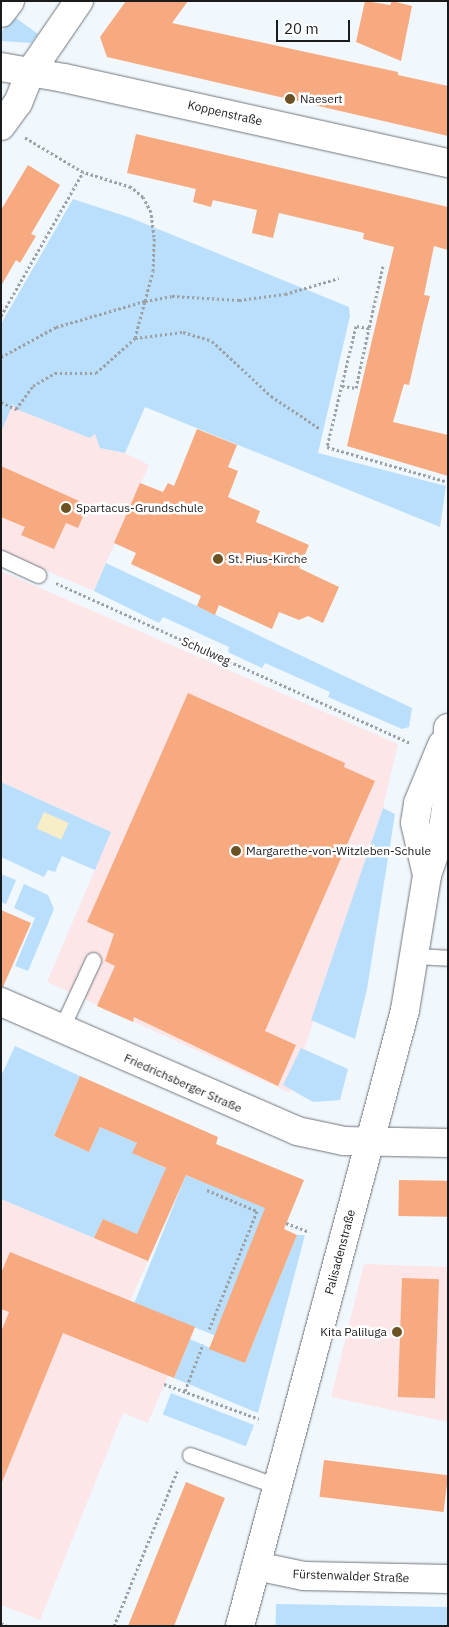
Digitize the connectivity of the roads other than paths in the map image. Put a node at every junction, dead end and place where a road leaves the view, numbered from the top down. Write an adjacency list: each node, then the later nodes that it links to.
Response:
1 (10, 1): 3 (street)
2 (79, 1): 5 (street)
3 (1, 13)
4 (1, 67): 5 (street, Koppenstraße)
5 (31, 71): 6 (street); 7 (street, Koppenstraße)
6 (11, 131)
7 (448, 163)
8 (1, 558): 9 (lane)
9 (38, 575)
10 (447, 731): 11 (street, Palisadenstraße)
11 (414, 956): 12 (lane); 16 (street, Palisadenstraße)
12 (448, 958)
13 (93, 960): 15 (lane)
14 (1, 1002): 15 (street, Friedrichsberger Straße)
15 (61, 1029): 16 (street, Friedrichsberger Straße)
16 (370, 1142): 17 (street, Friedrichsberger Straße); 19 (street, Palisadenstraße)
17 (448, 1143)
18 (190, 1455): 19 (lane)
19 (277, 1486): 20 (street, Palisadenstraße)
20 (256, 1566): 21 (street, Fürstenwalder Straße); 22 (street, Palisadenstraße)
21 (448, 1579)
22 (240, 1626)

